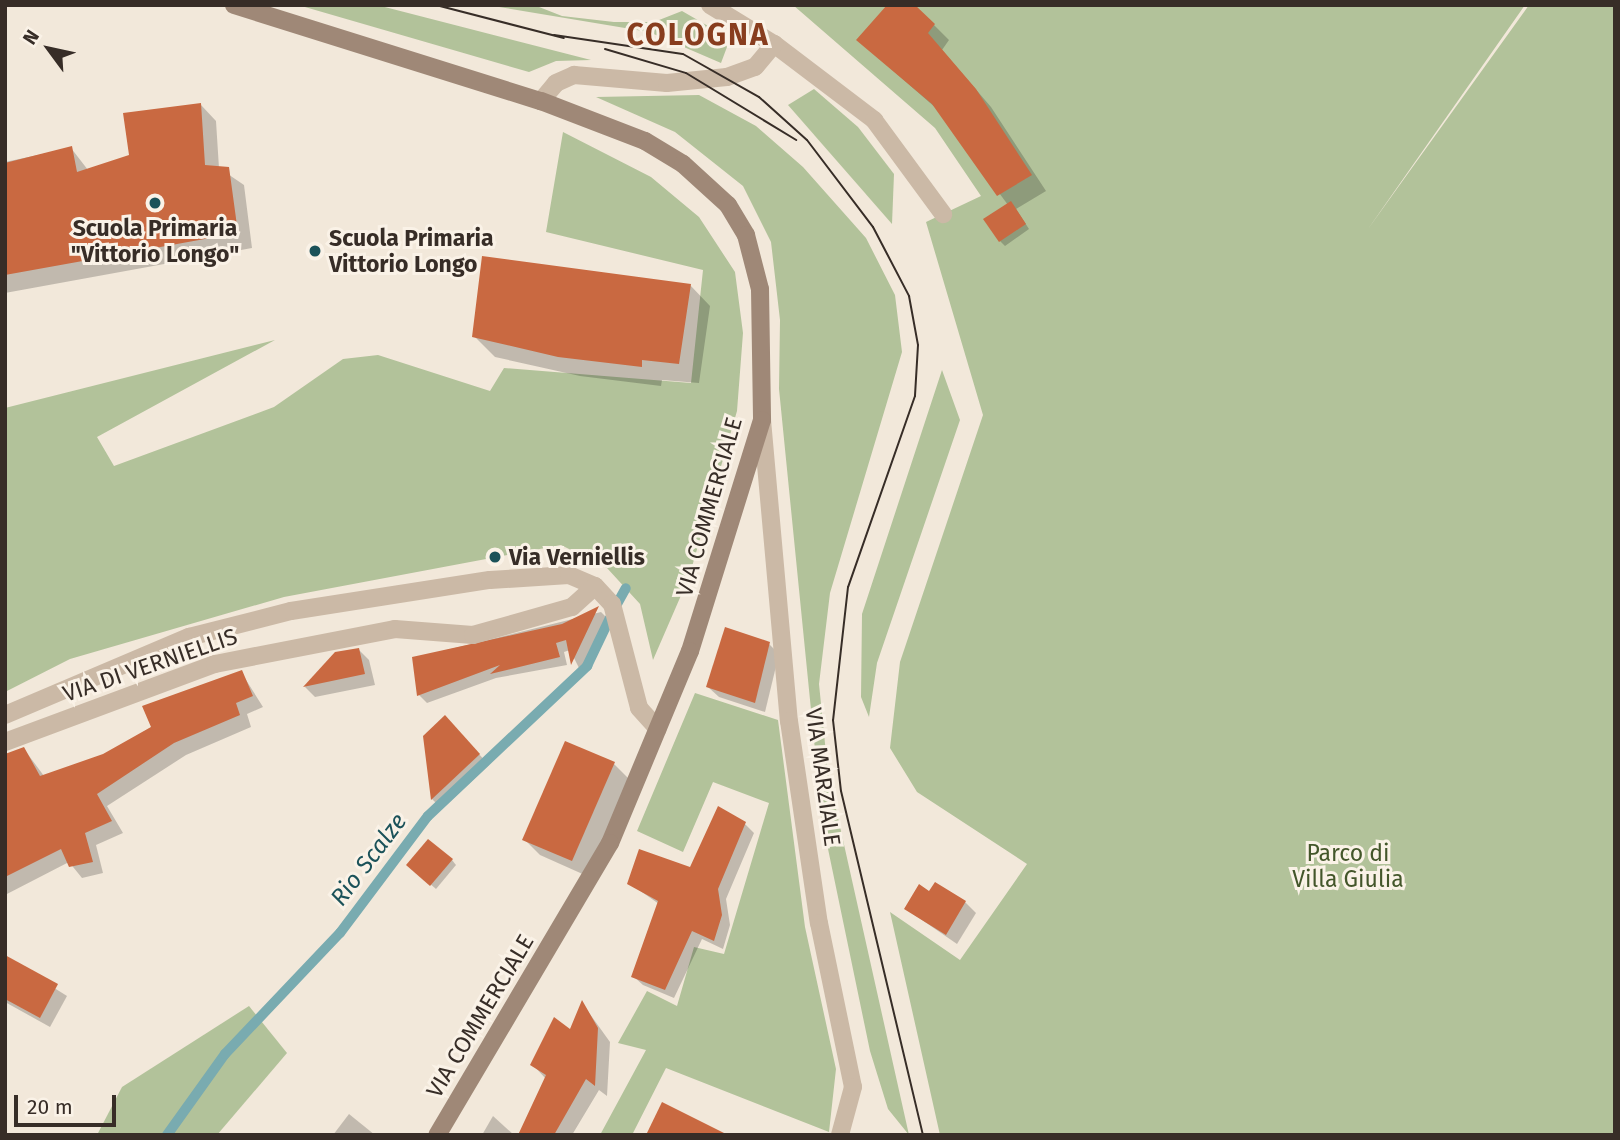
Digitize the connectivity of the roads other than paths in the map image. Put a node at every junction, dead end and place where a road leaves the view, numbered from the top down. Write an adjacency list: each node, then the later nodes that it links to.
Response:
1 (234, 5): 4 (main road, VIA COMMERCIALE)
2 (710, 5): 3 (street)
3 (774, 44): 4 (street); 5 (street)
4 (541, 101): 6 (main road, VIA COMMERCIALE)
5 (943, 214)
6 (762, 420): 9 (main road, VIA COMMERCIALE); 12 (street, VIA MARZIALE)
7 (595, 586): 8 (street, VIA DI VERNIELLIS); 9 (street); 10 (street, VIA DI VERNIELLIS)
8 (5, 715)
9 (659, 729): 11 (main road, VIA COMMERCIALE)
10 (5, 742)
11 (437, 1135)
12 (840, 1135)

